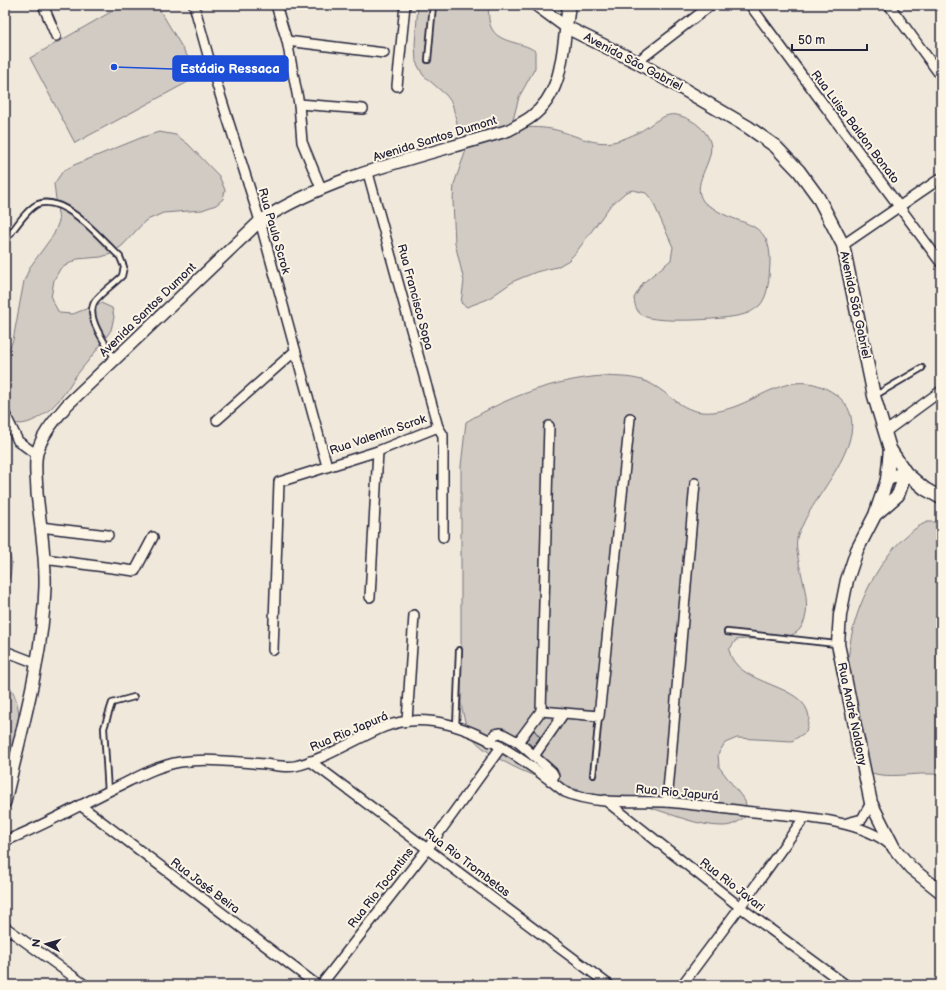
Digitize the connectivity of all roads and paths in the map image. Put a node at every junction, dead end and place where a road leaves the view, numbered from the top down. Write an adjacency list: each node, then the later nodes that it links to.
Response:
1 (43, 5): 12 (street)
2 (194, 5): 25 (street, Rua Paulo Scrok)
3 (276, 5): 13 (street)
4 (406, 5): 18 (street)
5 (433, 5): 15 (lane)
6 (536, 5): 11 (street, Avenida São Gabriel)
7 (569, 5): 11 (main road)
8 (711, 5): 16 (street)
9 (750, 5): 24 (street, Rua Luisa Baldon Bonato)
10 (889, 5): 17 (street)
11 (566, 27): 16 (main road, Avenida São Gabriel); 21 (street, Avenida Santos Dumont)
12 (56, 36)
13 (287, 41): 14 (street); 19 (street)
14 (384, 53)
15 (428, 60)
16 (637, 62): 27 (main road, Avenida São Gabriel)
17 (941, 76)
18 (397, 86)
19 (299, 104): 20 (street); 23 (street)
20 (363, 109)
21 (368, 173): 23 (street, Avenida Santos Dumont); 38 (street, Rua Francisco Sopa)
22 (941, 178): 24 (street)
23 (321, 188): 25 (street, Avenida Santos Dumont)
24 (899, 207): 27 (street); 28 (street, Rua Luisa Baldon Bonato)
25 (260, 220): 29 (street, Rua Paulo Scrok); 30 (street, Avenida Santos Dumont)
26 (5, 241): 30 (lane)
27 (843, 245): 33 (main road, Avenida São Gabriel)
28 (941, 263)
29 (295, 351): 36 (street); 43 (street, Rua Paulo Scrok)
30 (115, 359): 42 (street, Avenida Santos Dumont)
31 (922, 368): 33 (lane)
32 (941, 391): 39 (street)
33 (874, 396): 39 (main road, Avenida São Gabriel)
34 (5, 414): 42 (street)
35 (630, 418): 67 (street)
36 (217, 420)
37 (549, 426): 65 (street)
38 (438, 427): 41 (street, Rua Valentin Scrok); 54 (street, Rua Francisco Sopa)
39 (885, 432): 40 (main road, Avenida São Gabriel)
40 (890, 449): 44 (main road, Avenida São Gabriel); 45 (main road, Rua André Naldony)
41 (378, 451): 43 (street, Rua Valentin Scrok); 56 (street)
42 (37, 455): 51 (street, Avenida Santos Dumont)
43 (327, 466): 60 (street, Rua Valentin Scrok)
44 (906, 473): 45 (main road); 47 (main road, Avenida São Gabriel); 48 (main road, Rua André Naldony)
45 (887, 480): 50 (main road, Rua André Naldony)
46 (695, 482): 80 (street)
47 (925, 489): 48 (main road); 49 (main road, Avenida São Gabriel)
48 (898, 495): 50 (main road, Rua André Naldony)
49 (940, 495)
50 (875, 515): 59 (main road, Rua André Naldony)
51 (40, 527): 52 (street); 55 (street, Avenida Santos Dumont)
52 (108, 535)
53 (153, 537): 55 (street)
54 (443, 537)
55 (44, 559): 63 (street, Avenida Santos Dumont)
56 (370, 596)
57 (414, 615): 68 (street)
58 (727, 632): 59 (lane)
59 (838, 644): 81 (main road, Rua André Naldony)
60 (273, 650)
61 (459, 650): 69 (lane)
62 (5, 651): 63 (street)
63 (36, 663): 79 (street, Avenida Santos Dumont)
64 (134, 697): 77 (lane)
65 (541, 711): 66 (street); 71 (street)
66 (564, 713): 67 (street); 73 (street)
67 (599, 716): 75 (lane)
68 (408, 721): 69 (street, Rua Rio Japurá); 74 (street, Rua Rio Japurá)
69 (456, 727): 70 (street, Rua Rio Japurá)
70 (490, 742): 71 (street); 72 (street, Rua Rio Japurá)
71 (518, 742): 73 (street)
72 (501, 747): 76 (street, Rua Rio Japurá); 86 (street, Rua Rio Tocantins)
73 (534, 756): 76 (street)
74 (310, 761): 77 (street, Rua Rio Japurá); 86 (street, Rua Rio Trombetas)
75 (593, 775)
76 (551, 781): 78 (street, Rua Rio Japurá)
77 (108, 792): 82 (street, Rua Rio Japurá)
78 (605, 800): 80 (street, Rua Rio Japurá); 89 (street, Rua Rio Javari)
79 (5, 802)
80 (667, 802): 83 (street, Rua Rio Japurá)
81 (871, 803): 84 (street, Rua Rio Japurá); 87 (main road, Rua André Naldony)
82 (80, 805): 85 (street, Rua Rio Japurá); 92 (street, Rua José Beira)
83 (804, 818): 84 (street, Rua Rio Japurá); 89 (street)
84 (842, 823): 87 (street, Rua Rio Japurá)
85 (5, 841)
86 (428, 848): 93 (street, Rua Rio Tocantins); 94 (street, Rua Rio Trombetas)
87 (894, 848): 88 (main road, Rua André Naldony)
88 (940, 890)
89 (740, 907): 95 (street); 96 (street, Rua Rio Javari)
90 (5, 927): 91 (street)
91 (85, 985)
92 (316, 985)
93 (320, 985)
94 (609, 985)
95 (682, 985)
96 (846, 985)

